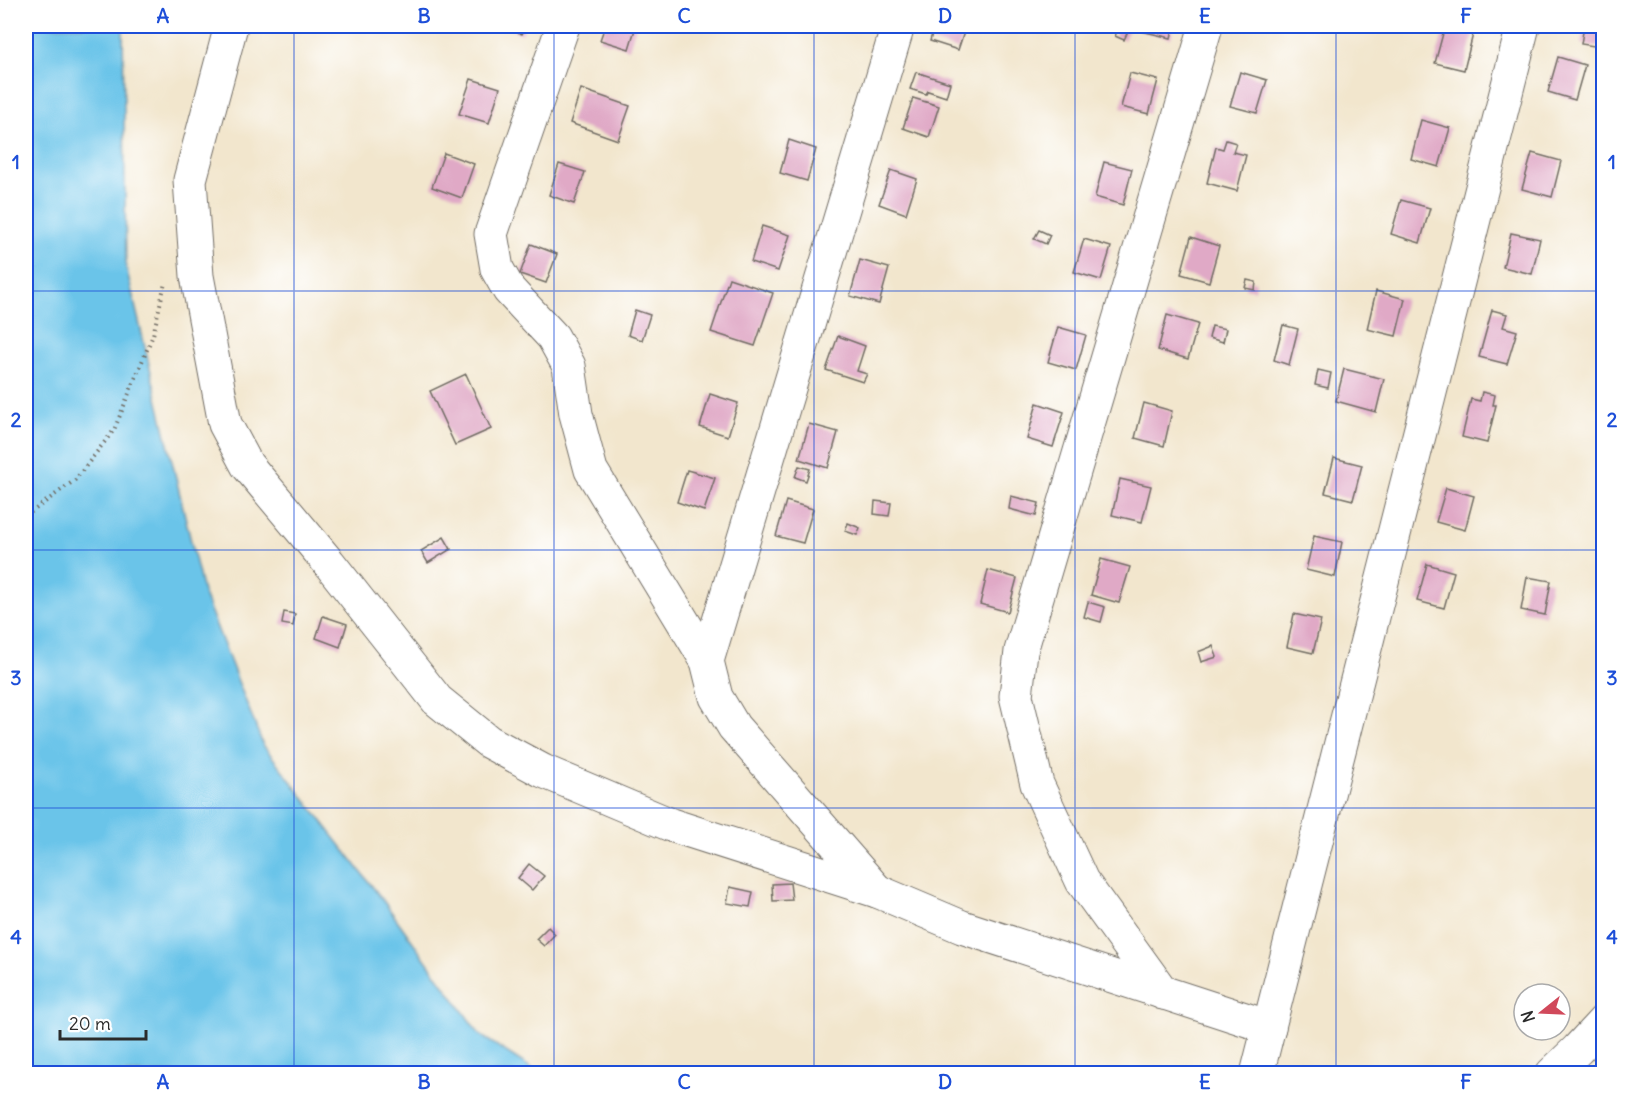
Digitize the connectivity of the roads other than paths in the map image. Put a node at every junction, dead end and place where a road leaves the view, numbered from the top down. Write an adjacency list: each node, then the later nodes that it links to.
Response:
1 (231, 26): 7 (street)
2 (563, 26): 6 (street)
3 (898, 26): 6 (street)
4 (1206, 26): 8 (street)
5 (1523, 26): 10 (street)
6 (707, 661): 7 (street)
7 (877, 891): 8 (street)
8 (1163, 993): 10 (street)
9 (1604, 1021): 12 (street)
10 (1269, 1028): 11 (street)
11 (1257, 1074)
12 (1552, 1074)

